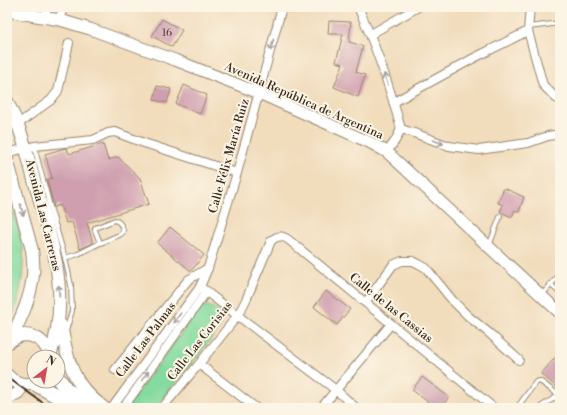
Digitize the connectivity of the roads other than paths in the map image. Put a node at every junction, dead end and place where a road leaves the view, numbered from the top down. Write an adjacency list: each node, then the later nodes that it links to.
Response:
1 (48, 7): 8 (street)
2 (64, 7): 9 (street)
3 (282, 7): 14 (street, Calle Félix María Ruiz, one-way to 14)
4 (358, 7): 12 (street)
5 (418, 7): 12 (street)
6 (530, 7): 11 (street)
7 (7, 11): 8 (main road, Avenida República de Argentina)
8 (44, 18): 9 (main road, Avenida República de Argentina)
9 (60, 20): 14 (main road, Avenida República de Argentina)
10 (560, 23): 11 (lane)
11 (528, 29): 15 (street); 17 (street)
12 (371, 34): 17 (street, one-way to 12)
13 (69, 43): 18 (street)
14 (259, 93): 22 (main road, Avenida República de Argentina); 25 (street, Calle Félix María Ruiz)
15 (560, 100)
16 (7, 101): 18 (main road, Avenida Las Carreras)
17 (394, 102): 19 (street)
18 (18, 124): 21 (main road, Avenida Las Carreras)
19 (401, 130): 20 (street, one-way to 20); 22 (street)
20 (560, 134)
21 (30, 146): 23 (street); 25 (street); 30 (lane); 40 (main road, Avenida Las Carreras, one-way to 21)
22 (387, 152): 29 (main road, Avenida República de Argentina)
23 (7, 154)
24 (7, 159): 43 (main road, Avenida Las Carreras, one-way to 43)
25 (237, 173): 31 (street, Calle Félix María Ruiz)
26 (500, 217): 29 (lane)
27 (271, 241): 37 (street, Calle de las Cassias); 39 (street, Calle Las Corisias)
28 (100, 243): 28 (lane); 30 (lane)
29 (489, 246): 36 (main road, Avenida República de Argentina)
30 (65, 258): 42 (lane)
31 (208, 268): 34 (street, Calle Félix María Ruiz); 48 (street)
32 (560, 274): 33 (lane)
33 (550, 284): 35 (lane); 36 (lane)
34 (203, 289): 39 (street); 60 (street, Calle Las Palmas, one-way to 60); 61 (street, Calle Las Palmas, one-way to 34)
35 (560, 293)
36 (541, 295): 38 (main road, Avenida República de Argentina)
37 (366, 302): 41 (street, Calle de las Cassias); 46 (street)
38 (560, 313)
39 (238, 315): 47 (street, Calle Las Corisias); 54 (street)
40 (60, 316): 42 (main road); 45 (main road, Avenida Las Carreras)
41 (392, 324): 54 (street); 66 (street, Calle de las Cassias)
42 (64, 339): 57 (main road)
43 (8, 342): 44 (main road)
44 (48, 349)
45 (53, 349)
46 (518, 360)
47 (199, 364): 62 (street, Calle Las Corisias); 63 (street)
48 (115, 370)
49 (7, 375): 50 (main road)
50 (26, 383)
51 (26, 387): 56 (main road)
52 (43, 389): 57 (highway)
53 (65, 389): 57 (highway)
54 (336, 390): 64 (street); 65 (street)
55 (559, 396): 67 (lane); 68 (lane)
56 (7, 399)
57 (71, 399): 58 (highway); 59 (main road)
58 (90, 408)
59 (103, 408)
60 (112, 408)
61 (123, 408)
62 (162, 408)
63 (256, 408)
64 (321, 408)
65 (356, 408)
66 (494, 408)
67 (519, 408)
68 (539, 408)

